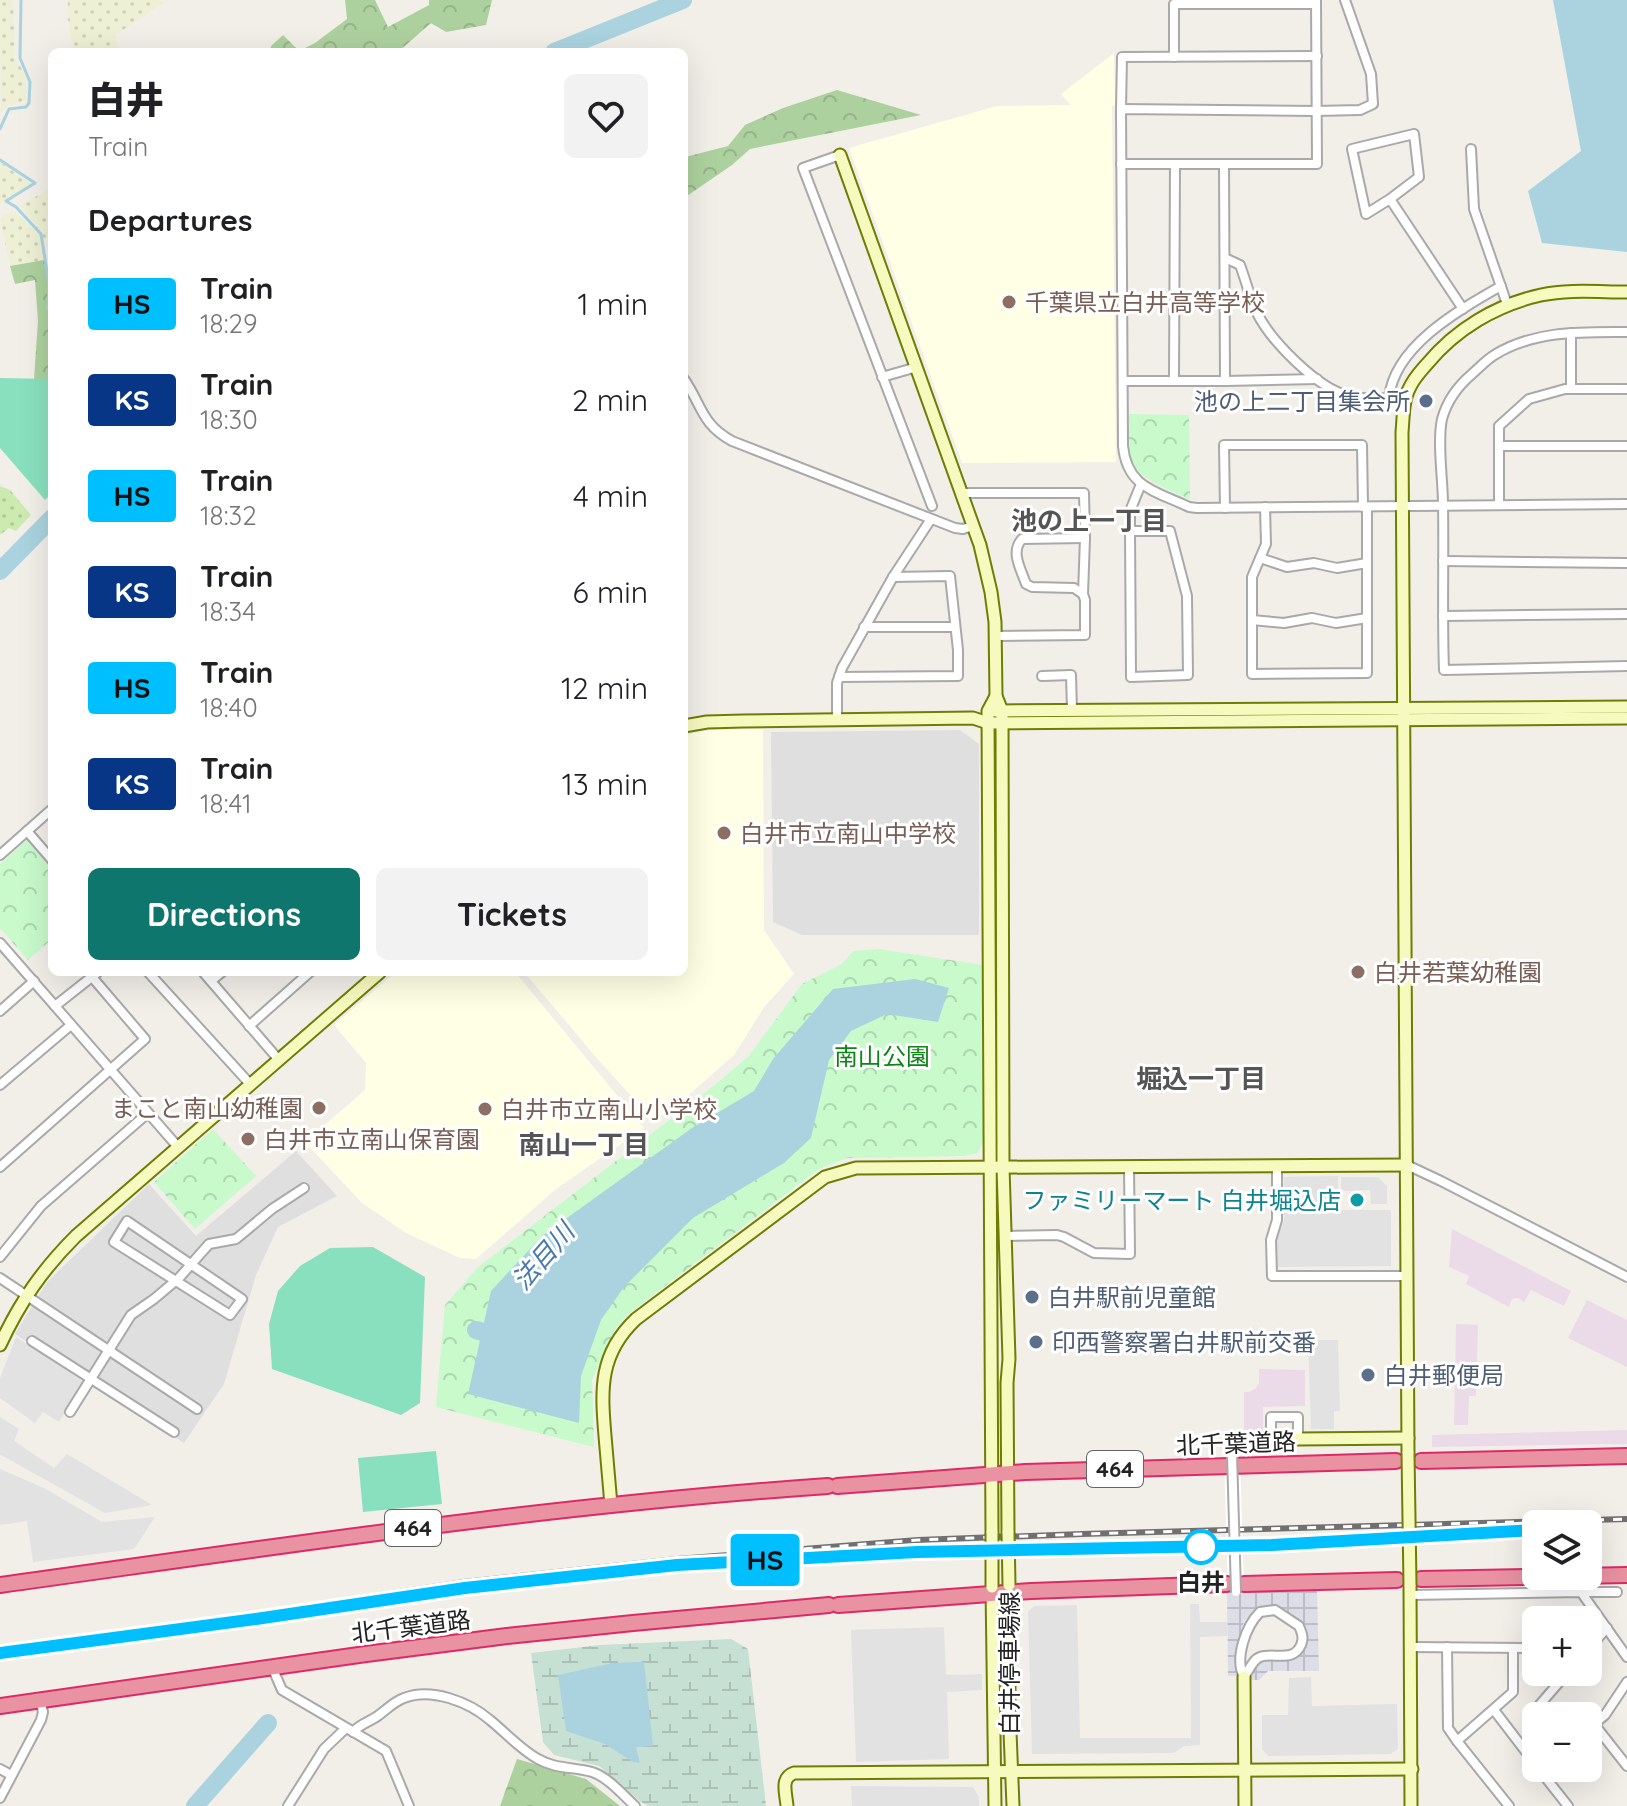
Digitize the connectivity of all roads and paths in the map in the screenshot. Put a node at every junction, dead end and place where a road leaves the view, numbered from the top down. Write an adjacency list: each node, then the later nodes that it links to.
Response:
1 (1345, 0): 7 (street)
2 (1193, 2): 3 (street); 5 (street)
3 (1316, 2): 4 (street)
4 (1317, 56): 5 (street); 7 (street)
5 (1174, 57): 6 (street)
6 (1121, 109): 7 (street); 10 (street)
7 (1316, 111): 12 (street)
8 (1471, 149): 15 (street)
9 (840, 155): 21 (street); 22 (street)
10 (1121, 164): 11 (street); 24 (street)
11 (1175, 164): 12 (street); 25 (street)
12 (1224, 164): 14 (street)
13 (1390, 199): 13 (street); 18 (street)
14 (1225, 258): 23 (street); 26 (street)
15 (1501, 286): 17 (street); 18 (street)
16 (1627, 292): 17 (street)
17 (1507, 304): 31 (street)
18 (1463, 309): 30 (street)
19 (1627, 332): 20 (street)
20 (1571, 333): 28 (street); 37 (street)
21 (917, 367): 22 (street); 35 (street)
22 (882, 377): 39 (street)
23 (1317, 379): 26 (street); 30 (street)
24 (1124, 381): 25 (street); 34 (street)
25 (1174, 381): 26 (street)
26 (1225, 381)
27 (688, 386): 44 (street)
28 (1571, 389): 29 (street); 32 (street)
29 (1627, 389)
30 (1389, 398): 31 (street)
31 (1405, 400): 40 (street)
32 (1499, 446): 33 (street); 38 (street)
33 (1627, 446)
34 (1141, 484): 43 (street); 46 (street)
35 (962, 493): 45 (street); 47 (street)
36 (1627, 504): 38 (street)
37 (1443, 505): 38 (street); 40 (street); 49 (street)
38 (1499, 505)
39 (932, 506)
40 (1402, 506): 42 (street); 67 (street)
41 (1265, 507): 42 (street); 43 (street); 48 (street)
42 (1365, 507): 43 (street); 50 (street)
43 (1225, 508)
44 (931, 519): 45 (street); 52 (street)
45 (973, 526): 60 (street)
46 (1130, 531): 46 (street)
47 (1085, 538): 53 (street); 53 (street)
48 (1260, 558): 50 (street); 57 (street)
49 (1443, 561): 51 (street); 55 (street)
50 (1367, 563): 56 (street)
51 (1627, 563)
52 (893, 577): 58 (street); 59 (street)
53 (1083, 594): 60 (street)
54 (1627, 614): 55 (street)
55 (1443, 616): 61 (street)
56 (1367, 618): 57 (street); 57 (street)
57 (1252, 620)
58 (864, 627): 59 (street); 63 (street)
59 (954, 627): 63 (street)
60 (995, 636): 64 (street)
61 (1627, 666)
62 (1042, 676): 66 (street)
63 (839, 677): 71 (street)
64 (996, 696): 68 (street); 69 (street)
65 (1627, 707): 67 (street)
66 (1072, 710): 67 (street); 69 (street)
67 (1404, 714): 69 (street); 70 (street); 97 (street)
68 (988, 717): 69 (street); 71 (street); 100 (street, 白井停車場線)
69 (1002, 717): 101 (street, 白井停車場線)
70 (1627, 718)
71 (837, 719): 72 (street)
72 (688, 725)
73 (48, 813): 74 (street)
74 (27, 831): 75 (street); 76 (street)
75 (0, 855)
76 (48, 855)
77 (0, 943): 85 (street)
78 (92, 976): 87 (street)
79 (97, 976): 92 (street)
80 (152, 976): 94 (street)
81 (207, 976): 86 (street)
82 (217, 976): 86 (street)
83 (305, 976): 90 (street)
84 (375, 976): 91 (street)
85 (34, 981): 87 (street); 88 (street)
86 (211, 981): 90 (street)
87 (55, 1006): 89 (street)
88 (0, 1011)
89 (71, 1025): 92 (street); 93 (street)
90 (249, 1026): 91 (street)
91 (279, 1060): 94 (street)
92 (110, 1069): 95 (street); 99 (street)
93 (0, 1085)
94 (251, 1085): 96 (street)
95 (148, 1113): 96 (street); 105 (street)
96 (178, 1147): 111 (street)
97 (1407, 1165): 98 (street); 107 (street); 108 (street)
98 (1277, 1166): 102 (street); 107 (street)
99 (0, 1167)
100 (990, 1167): 101 (street); 125 (street, 白井停車場線); 126 (street)
101 (1003, 1167): 102 (street); 104 (street, 白井停車場線)
102 (1129, 1167): 104 (street)
103 (304, 1188): 106 (street)
104 (1004, 1236): 124 (street, 白井停車場線)
105 (0, 1257)
106 (191, 1266): 110 (street); 110 (street); 110 (street)
107 (1408, 1276): 119 (street)
108 (1627, 1277)
109 (0, 1278): 111 (street)
110 (174, 1281): 114 (street)
111 (26, 1296): 113 (street); 114 (street)
112 (32, 1341): 115 (street)
113 (0, 1345)
114 (108, 1351): 115 (street); 116 (street)
115 (90, 1379): 117 (street); 118 (street)
116 (197, 1409)
117 (70, 1412)
118 (174, 1432)
119 (1408, 1438): 120 (street); 123 (street)
120 (1298, 1439)
121 (1232, 1454): 130 (street, bridge)
122 (1627, 1456): 123 (highway, 北千葉道路 / 464)
123 (1409, 1458): 124 (highway, 北千葉道路 / 464); 129 (street, bridge)
124 (1008, 1476): 125 (highway, 北千葉道路 / 464); 131 (street, 白井停車場線, bridge)
125 (991, 1477): 126 (highway, 北千葉道路 / 464); 132 (street, 白井停車場線, bridge)
126 (611, 1505): 128 (highway, 北千葉道路 / 464)
127 (1627, 1575): 129 (highway, 北千葉道路)
128 (0, 1585)
129 (1410, 1585): 130 (highway, 北千葉道路); 133 (street); 138 (street)
130 (1236, 1586): 131 (highway, 北千葉道路)
131 (1009, 1589): 132 (highway, 北千葉道路); 162 (street, 白井停車場線)
132 (992, 1590): 144 (highway, 北千葉道路); 161 (street, 白井停車場線)
133 (1581, 1592): 134 (street); 135 (street)
134 (1617, 1592)
135 (1607, 1628): 136 (street); 143 (street)
136 (1602, 1634)
137 (1243, 1647): 142 (street); 142 (street); 145 (street)
138 (1410, 1647): 139 (street); 159 (street)
139 (1447, 1647): 140 (street); 155 (street)
140 (1513, 1648): 141 (street); 151 (street)
141 (1522, 1648)
142 (1261, 1656): 145 (street)
143 (1627, 1657)
144 (272, 1667): 148 (highway, 北千葉道路); 153 (street)
145 (1244, 1677): 160 (street)
146 (1627, 1682): 152 (street)
147 (1556, 1686): 149 (street)
148 (40, 1700): 150 (highway, 北千葉道路); 163 (street)
149 (1542, 1702)
150 (0, 1706)
151 (1494, 1710): 155 (street); 156 (street)
152 (1602, 1718)
153 (350, 1730): 166 (street); 167 (street); 168 (street)
154 (1602, 1739): 157 (street)
155 (1457, 1741): 174 (street)
156 (1522, 1746)
157 (1627, 1766)
158 (0, 1769): 163 (street)
159 (1412, 1769): 160 (street); 173 (street)
160 (1244, 1770): 162 (street); 172 (street)
161 (995, 1771): 162 (street); 169 (street); 170 (street, 白井停車場線)
162 (1011, 1771): 171 (street, 白井停車場線)
163 (11, 1775): 165 (street)
164 (1549, 1782): 175 (street)
165 (0, 1798)
166 (288, 1806)
167 (409, 1806)
168 (635, 1806)
169 (787, 1806)
170 (995, 1806)
171 (1013, 1806)
172 (1245, 1806)
173 (1411, 1806)
174 (1509, 1806)
175 (1568, 1806)

